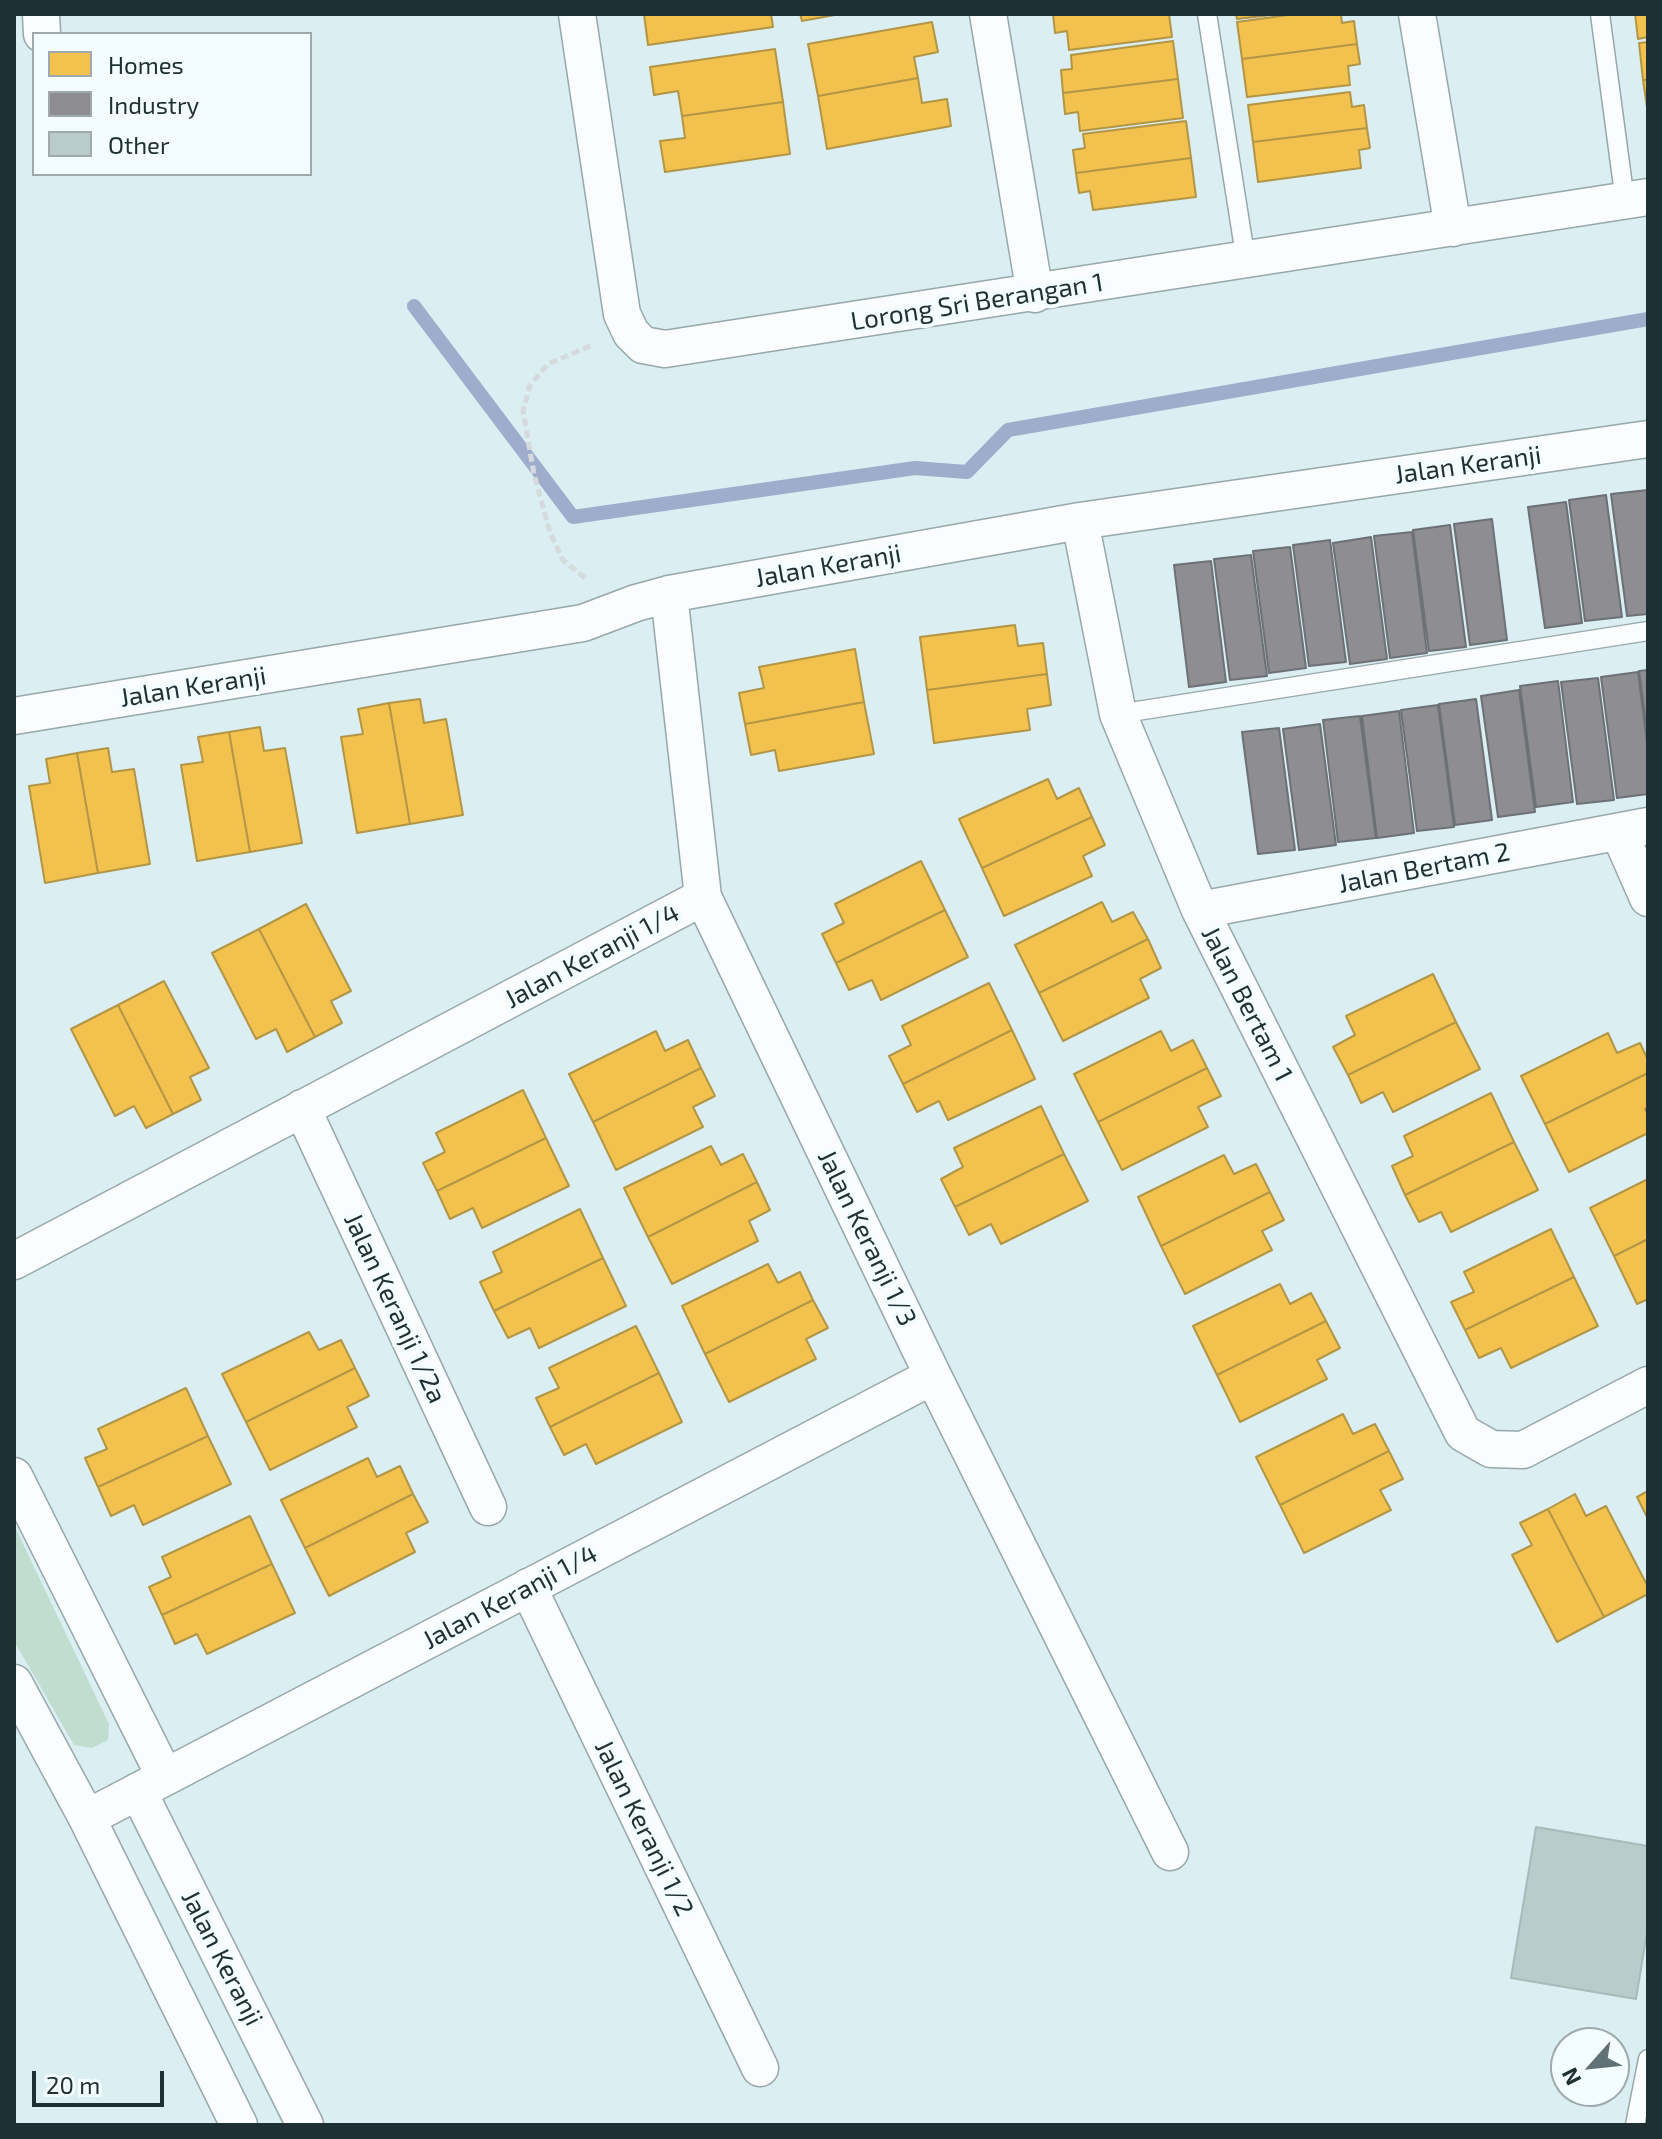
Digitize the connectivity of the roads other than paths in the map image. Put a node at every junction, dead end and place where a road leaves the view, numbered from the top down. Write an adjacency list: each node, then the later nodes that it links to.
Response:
1 (577, 14): 9 (street, Lorong Sri Berangan 1)
2 (988, 14): 9 (street)
3 (1207, 14): 8 (lane)
4 (1417, 14): 7 (street)
5 (1600, 14): 6 (lane)
6 (1636, 199): 7 (street, Lorong Sri Berangan 1)
7 (1453, 228): 8 (street, Lorong Sri Berangan 1)
8 (1246, 261): 9 (street, Lorong Sri Berangan 1)
9 (1035, 294)
10 (1648, 439): 11 (street, Jalan Keranji)
11 (1080, 521): 12 (street, Jalan Keranji); 14 (street, Jalan Bertam 1)
12 (653, 598): 15 (street, Jalan Keranji); 17 (street, Jalan Keranji 1/3)
13 (1648, 631): 14 (lane)
14 (1118, 714): 19 (street, Jalan Bertam 1)
15 (14, 716)
16 (1633, 829): 18 (street); 19 (street, Jalan Bertam 2)
17 (703, 897): 20 (street, Jalan Keranji 1/4); 22 (street, Jalan Keranji 1/3)
18 (1648, 898)
19 (1200, 910): 23 (street, Jalan Bertam 1)
20 (302, 1108): 21 (street, Jalan Keranji 1/4); 25 (street, Jalan Keranji 1/2a)
21 (14, 1261)
22 (933, 1376): 26 (street, Jalan Keranji 1/4); 30 (street, Jalan Keranji 1/3)
23 (1648, 1385)
24 (14, 1476): 28 (street, Jalan Keranji)
25 (488, 1507)
26 (528, 1587): 28 (street, Jalan Keranji 1/4); 32 (street, Jalan Keranji 1/2)
27 (14, 1683): 29 (street)
28 (152, 1784): 29 (street, Jalan Keranji 1/4); 34 (street, Jalan Keranji)
29 (87, 1818): 33 (street)
30 (1170, 1852)
31 (1648, 2059): 35 (lane)
32 (760, 2068)
33 (239, 2125)
34 (305, 2125)
35 (1635, 2125)

